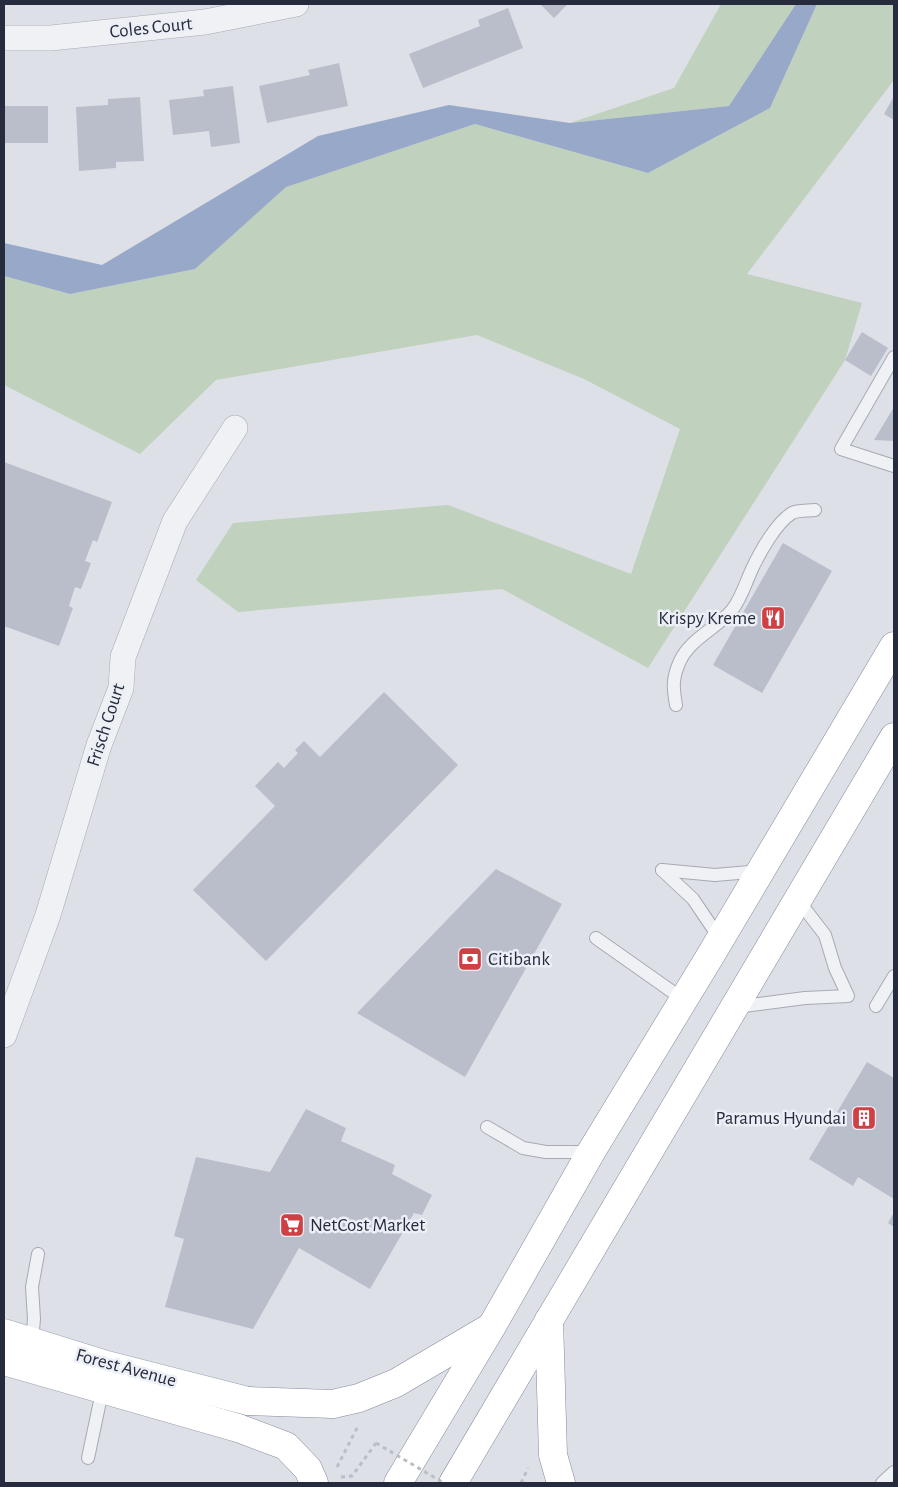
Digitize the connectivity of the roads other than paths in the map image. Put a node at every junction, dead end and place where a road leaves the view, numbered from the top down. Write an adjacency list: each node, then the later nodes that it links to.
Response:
1 (296, 4): 2 (street, Coles Court)
2 (4, 38)
3 (894, 357): 5 (lane)
4 (235, 428): 18 (street, Frisch Court)
5 (894, 466)
6 (815, 510): 8 (lane)
7 (894, 646): 10 (main road)
8 (676, 705)
9 (894, 737): 11 (main road)
10 (761, 871): 13 (main road); 13 (lane)
11 (798, 900): 17 (main road); 17 (lane)
12 (596, 938): 15 (lane)
13 (720, 939): 15 (main road)
14 (894, 976): 16 (lane)
15 (684, 1000): 20 (main road)
16 (876, 1006)
17 (736, 1007): 22 (main road)
18 (4, 1035)
19 (487, 1127): 20 (lane)
20 (591, 1152): 23 (main road)
21 (38, 1254): 25 (lane)
22 (549, 1320): 32 (main road); 33 (main road)
23 (492, 1326): 27 (main road, Forest Avenue); 31 (main road)
24 (4, 1333): 25 (main road, Forest Avenue)
25 (32, 1341): 27 (main road, Forest Avenue)
26 (4, 1361): 27 (main road, Forest Avenue)
27 (105, 1377): 28 (lane); 30 (main road, Forest Avenue)
28 (88, 1458)
29 (894, 1472): 34 (lane)
30 (325, 1476)
31 (398, 1483)
32 (453, 1483)
33 (561, 1483)
34 (882, 1483)

